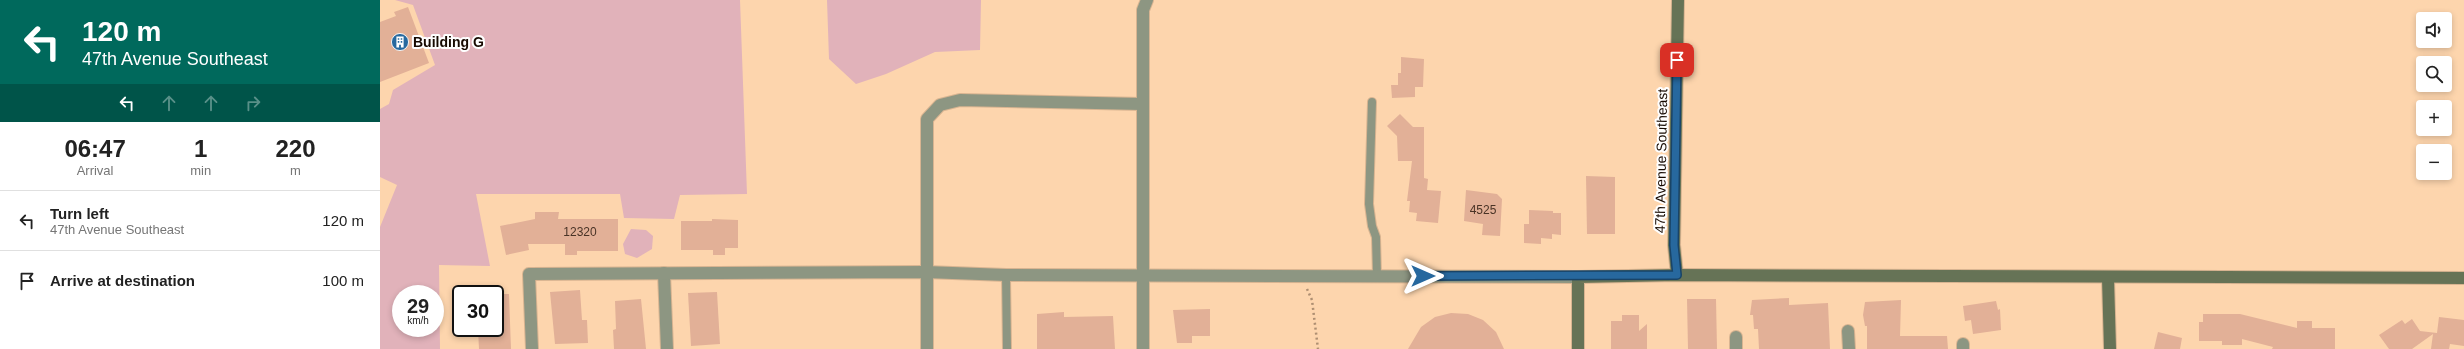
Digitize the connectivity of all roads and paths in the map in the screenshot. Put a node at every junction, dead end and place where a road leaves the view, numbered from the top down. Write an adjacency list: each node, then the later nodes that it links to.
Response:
1 (1147, 0): 4 (street)
2 (1678, 0): 8 (street, 47th Avenue Southeast)
3 (1372, 102): 10 (lane)
4 (1142, 104): 5 (street); 9 (street)
5 (926, 272): 6 (street); 7 (street); 19 (street)
6 (664, 273): 17 (street); 18 (street)
7 (1006, 275): 9 (street); 20 (lane)
8 (1677, 275): 11 (street); 12 (street)
9 (1141, 276): 10 (street); 21 (street)
10 (1376, 276): 11 (street)
11 (1578, 277): 23 (street)
12 (2108, 278): 13 (street); 26 (street)
13 (2464, 278)
14 (1305, 286): 22 (path)
15 (1848, 331): 25 (street)
16 (1736, 336): 24 (street)
17 (532, 349)
18 (666, 349)
19 (927, 349)
20 (1007, 349)
21 (1143, 349)
22 (1318, 349)
23 (1578, 349)
24 (1736, 349)
25 (1849, 349)
26 (2110, 349)

